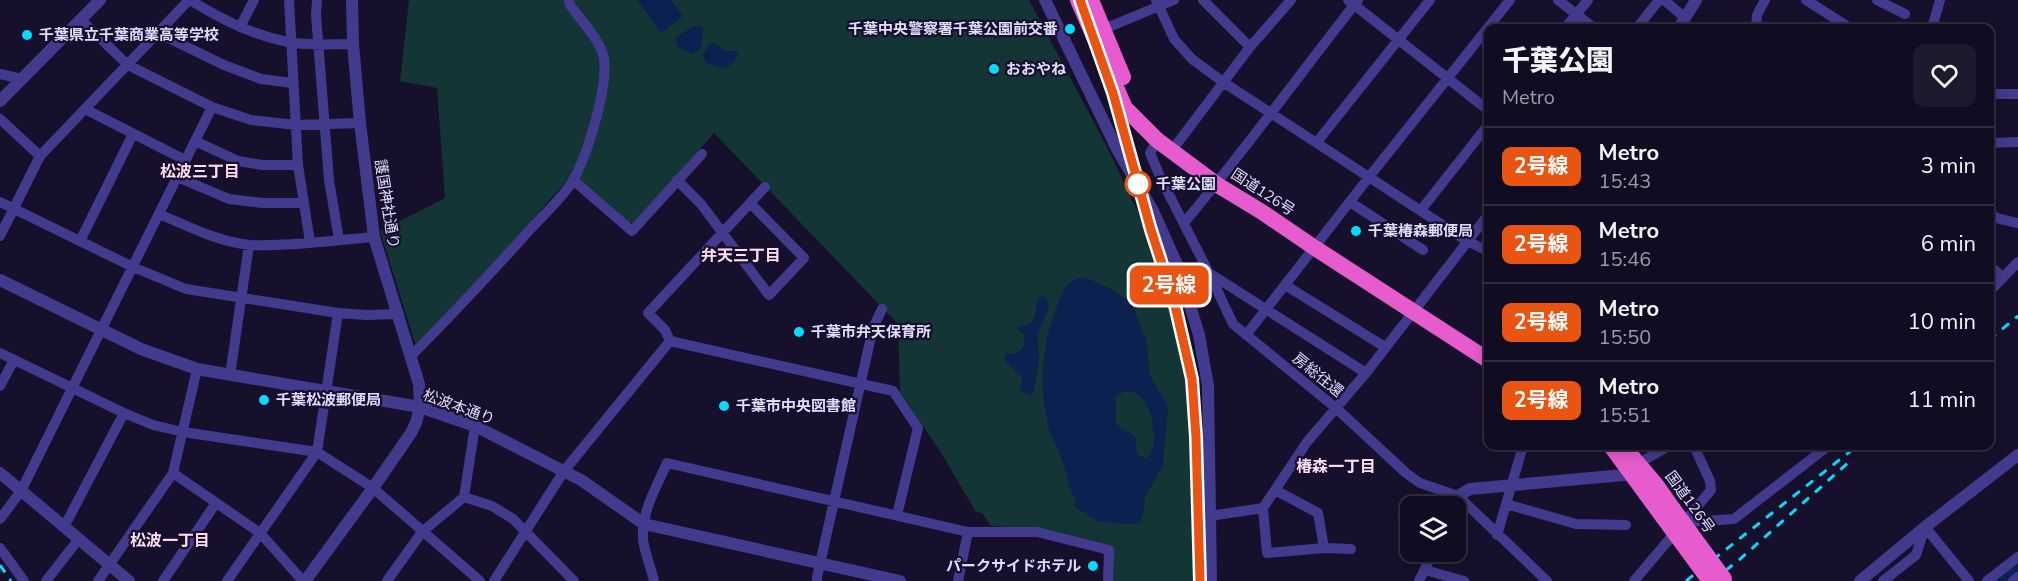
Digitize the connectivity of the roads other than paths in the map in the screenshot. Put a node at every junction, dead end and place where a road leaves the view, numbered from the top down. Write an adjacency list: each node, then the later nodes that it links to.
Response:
1 (100, 0): 29 (street)
2 (189, 0): 38 (street); 41 (street)
3 (254, 0): 38 (street)
4 (289, 0): 43 (street)
5 (317, 0): 44 (street)
6 (352, 0): 45 (street, 護国神社通り)
7 (569, 0): 78 (street)
8 (1045, 0): 164 (street)
9 (1078, 0): 66 (highway, 国道126号)
10 (1091, 0): 39 (highway, 国道126号)
11 (1174, 0): 26 (street)
12 (1203, 0): 46 (street)
13 (1291, 0): 46 (street)
14 (1430, 0): 42 (street)
15 (1510, 0): 31 (street)
16 (1558, 0): 28 (street)
17 (1588, 0): 28 (street)
18 (1659, 0): 34 (street)
19 (1664, 0): 30 (street)
20 (1696, 0): 30 (street)
21 (1765, 0): 35 (street)
22 (1806, 0): 36 (street)
23 (1877, 0): 27 (street)
24 (1940, 0): 37 (street)
25 (1354, 2): 42 (street); 59 (street)
26 (1157, 3): 39 (street); 51 (street)
27 (1905, 14)
28 (1577, 15): 32 (street); 33 (street)
29 (81, 20): 47 (street); 50 (street)
30 (1682, 23)
31 (1490, 24)
32 (1569, 24)
33 (1589, 24)
34 (1640, 24)
35 (1756, 24)
36 (1844, 24)
37 (1933, 24)
38 (240, 27): 43 (street)
39 (1104, 29): 66 (highway, 国道126号)
40 (1484, 32): 49 (street)
41 (158, 33): 47 (street); 52 (street)
42 (1399, 39): 49 (street); 68 (street)
43 (290, 42): 44 (street); 52 (street)
44 (318, 44): 45 (street); 62 (street)
45 (353, 44): 61 (street, 護国神社通り)
46 (1250, 47): 51 (street)
47 (128, 65): 56 (street); 58 (street)
48 (0, 74): 50 (street)
49 (1447, 77): 57 (street); 77 (street)
50 (22, 79): 55 (street)
51 (1223, 82): 59 (street); 71 (street)
52 (293, 83): 63 (street)
53 (1994, 93): 54 (street)
54 (2018, 94)
55 (0, 101)
56 (212, 107): 63 (street); 67 (street)
57 (1484, 107)
58 (85, 109): 65 (street); 73 (street)
59 (1270, 112): 68 (street); 80 (street)
60 (0, 118): 73 (street)
61 (360, 123): 62 (street); 95 (street, 護国神社通り)
62 (324, 124): 63 (street); 96 (street)
63 (296, 125): 75 (street)
64 (1484, 130): 87 (street)
65 (133, 134): 74 (street); 97 (street)
66 (1159, 137): 71 (highway, 国道126号); 80 (highway, 国道126号); 91 (street, 房総往還)
67 (195, 141): 74 (street); 75 (street)
68 (1317, 142): 77 (street)
69 (1994, 142): 70 (street)
70 (2018, 142)
71 (1176, 145): 80 (highway, 国道126号)
72 (702, 154): 79 (street)
73 (40, 156): 86 (street)
74 (185, 160): 76 (street)
75 (298, 165): 85 (street)
76 (177, 177): 85 (street); 88 (street)
77 (1369, 177): 84 (street); 87 (street)
78 (573, 180): 79 (street); 124 (street)
79 (677, 180): 93 (street)
80 (1219, 180): 91 (street); 101 (highway, 国道126号)
81 (765, 187): 83 (street)
82 (0, 202): 86 (street)
83 (750, 202): 93 (street); 93 (street)
84 (1350, 202): 101 (street); 103 (street)
85 (303, 203): 99 (street)
86 (14, 208): 94 (street); 97 (street)
87 (1420, 210): 98 (street)
88 (159, 214): 100 (street); 105 (street)
89 (1994, 216): 92 (street)
90 (1484, 220): 98 (street)
91 (1184, 223): 107 (street, 房総往還)
92 (2018, 223)
93 (722, 233): 120 (street)
94 (0, 236)
95 (374, 237): 96 (street); 117 (street, 護国神社通り)
96 (339, 240): 99 (street)
97 (80, 241): 105 (street)
98 (1467, 241): 102 (street); 114 (street)
99 (310, 242): 100 (street)
100 (249, 245): 112 (street)
101 (1318, 245): 110 (street); 114 (highway, 国道126号)
102 (1484, 249)
103 (1424, 250)
104 (2018, 262): 108 (street)
105 (133, 267): 112 (street); 118 (street)
106 (1994, 270): 108 (street)
107 (1209, 273): 113 (street); 119 (street, 房総往還)
108 (2002, 278): 111 (street)
109 (0, 280): 118 (street, 松波本通り)
110 (1286, 285): 113 (street); 121 (street)
111 (1994, 287)
112 (241, 299): 116 (street); 129 (street)
113 (1266, 308): 119 (street); 128 (street)
114 (1416, 308): 121 (street); 122 (highway, 国道126号); 125 (highway, 国道126号)
115 (882, 309): 130 (street)
116 (338, 313): 117 (street); 133 (street)
117 (399, 314): 124 (street, 護国神社通り)
118 (102, 330): 127 (street, 松波本通り); 132 (street)
119 (1246, 335): 135 (street, 房総往還)
120 (670, 341): 130 (street); 148 (street)
121 (1385, 347): 128 (street)
122 (1484, 348)
123 (0, 352): 126 (street)
124 (411, 356): 134 (street, 護国神社通り)
125 (1484, 357)
126 (14, 360): 131 (street); 132 (street)
127 (197, 369): 129 (street, 松波本通り); 138 (street)
128 (1366, 373): 135 (street)
129 (230, 375): 133 (street, 松波本通り)
130 (860, 384): 158 (street); 163 (street)
131 (0, 386)
132 (72, 388): 136 (street); 154 (street)
133 (327, 391): 134 (street, 松波本通り); 145 (street)
134 (420, 407): 137 (street, 松波本通り); 152 (street)
135 (1336, 408): 153 (street); 155 (street, 房総往還)
136 (124, 413): 138 (street); 169 (street)
137 (475, 426): 148 (street, 松波本通り); 157 (street)
138 (183, 432): 145 (street); 150 (street)
139 (1522, 450): 151 (street)
140 (1615, 450): 147 (highway, 国道126号)
141 (1625, 450): 147 (highway, 国道126号)
142 (1663, 450): 147 (street)
143 (1696, 450): 166 (street)
144 (1823, 450): 166 (street)
145 (317, 452): 152 (street); 174 (street)
146 (2018, 455): 170 (street)
147 (1635, 468): 151 (street); 187 (highway, 国道126号, bridge)
148 (564, 471): 167 (street, 松波本通り); 171 (street)
149 (0, 473): 154 (street)
150 (173, 474): 159 (street); 183 (street)
151 (1512, 484): 156 (street); 160 (street)
152 (373, 488): 172 (street); 194 (street)
153 (1275, 490): 161 (street); 178 (street)
154 (21, 491): 165 (street); 169 (street)
155 (1445, 496)
156 (1462, 496)
157 (464, 497): 171 (street); 172 (street)
158 (834, 501): 163 (street); 167 (street); 182 (street)
159 (216, 503): 174 (street); 192 (street)
160 (1506, 504): 168 (street); 175 (street)
161 (1263, 508): 164 (street); 178 (street)
162 (1466, 510): 175 (street, 房総往還)
163 (897, 515): 173 (street)
164 (1210, 516): 204 (street)
165 (0, 519)
166 (1686, 522): 207 (street)
167 (644, 524): 182 (street, 松波本通り); 199 (street)
168 (1626, 525)
169 (63, 527): 176 (street)
170 (1925, 527): 208 (street); 209 (street); 210 (street)
171 (527, 531): 197 (street); 198 (street)
172 (422, 532): 195 (street); 196 (street)
173 (968, 532): 202 (street); 203 (street)
174 (260, 533): 193 (street); 194 (street)
175 (1497, 535): 186 (street, 房総往還)
176 (78, 540): 183 (street); 189 (street)
177 (0, 548): 188 (street)
178 (1324, 548): 179 (street)
179 (1351, 549)
180 (2018, 557): 211 (street)
181 (1429, 562): 184 (street)
182 (820, 563): 200 (street); 201 (street, 松波本通り)
183 (110, 565): 190 (street); 191 (street)
184 (1425, 570): 205 (street); 206 (street)
185 (2018, 577): 212 (street)
186 (1540, 579)
187 (1720, 580)
188 (24, 581)
189 (46, 581)
190 (98, 581)
191 (129, 581)
192 (163, 581)
193 (227, 581)
194 (304, 581)
195 (387, 581)
196 (480, 581)
197 (494, 581)
198 (574, 581)
199 (654, 581)
200 (818, 581)
201 (900, 581)
202 (958, 581)
203 (1108, 581)
204 (1211, 581)
205 (1419, 581)
206 (1464, 581)
207 (1634, 581)
208 (1860, 581)
209 (1883, 581)
210 (1969, 581)
211 (1987, 581)
212 (2013, 581)

